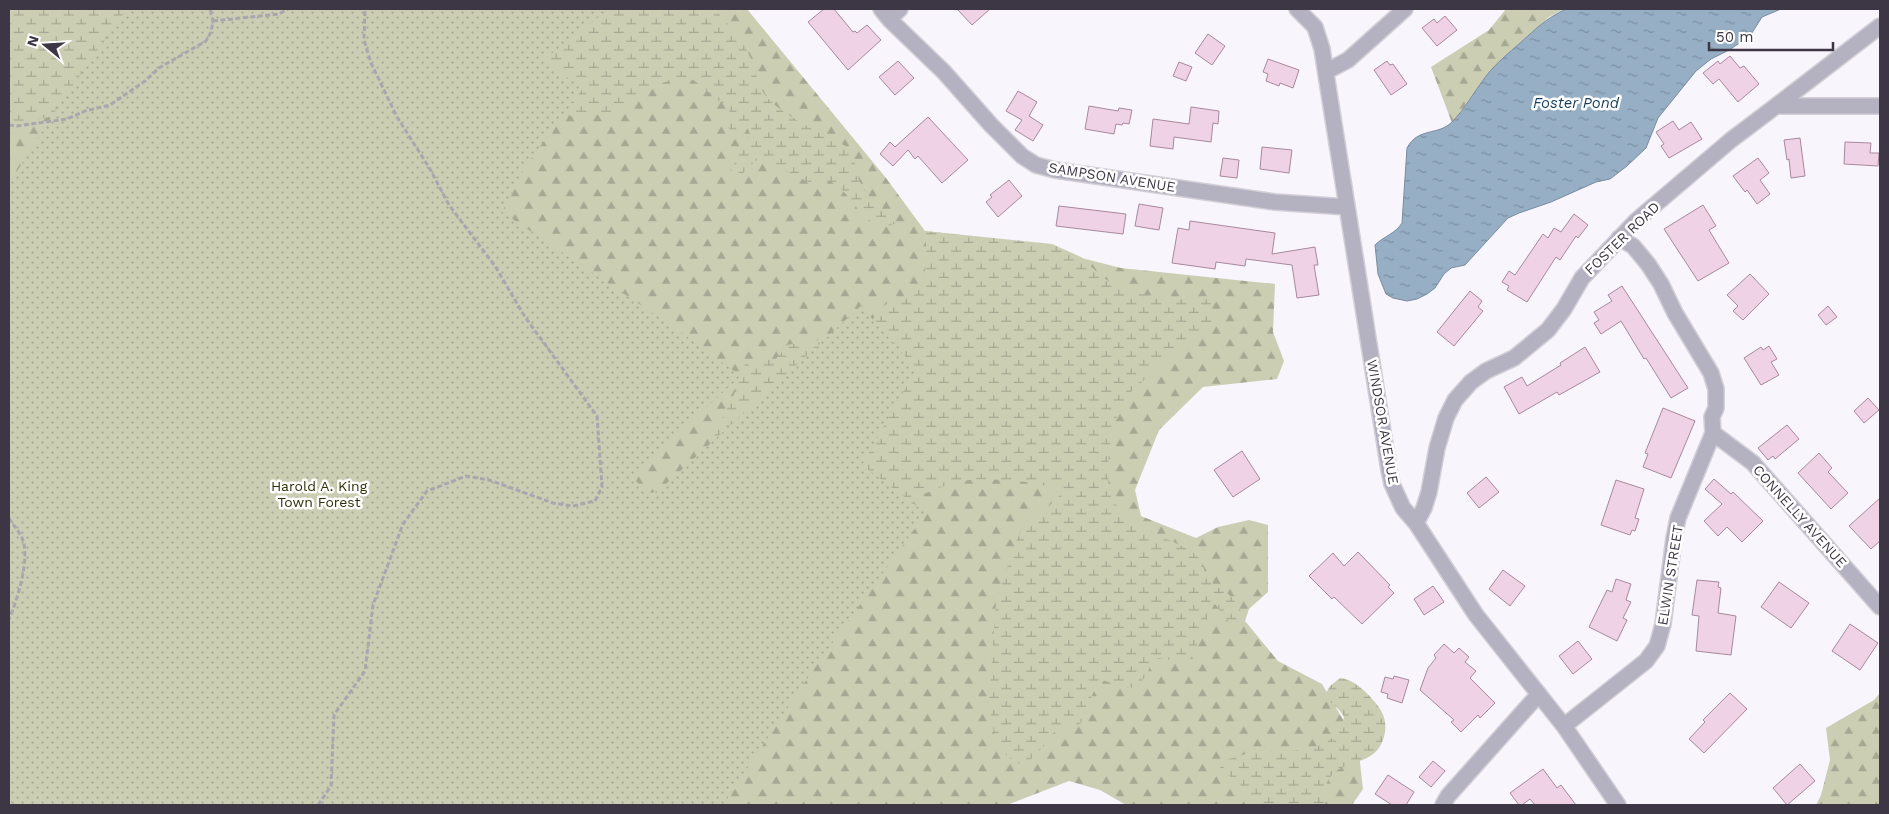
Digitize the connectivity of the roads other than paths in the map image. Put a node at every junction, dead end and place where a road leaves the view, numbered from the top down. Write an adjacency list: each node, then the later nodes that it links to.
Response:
1 (1297, 9): 5 (street, WINDSOR AVENUE)
2 (1406, 9): 5 (street)
3 (890, 12): 8 (street, SAMPSON AVENUE)
4 (1880, 26): 6 (street, FOSTER ROAD)
5 (1326, 71): 8 (street, WINDSOR AVENUE)
6 (1776, 106): 7 (street); 9 (street, FOSTER ROAD)
7 (1880, 106)
8 (1347, 206): 11 (street, WINDSOR AVENUE)
9 (1619, 238): 10 (street, ELWIN STREET); 11 (street, FOSTER ROAD)
10 (1713, 433): 12 (street, CONNELLY AVENUE); 14 (street, ELWIN STREET)
11 (1416, 523): 13 (street, WINDSOR AVENUE)
12 (1880, 607)
13 (1539, 694): 14 (street, WINDSOR AVENUE); 15 (street)
14 (1564, 726): 16 (street, WINDSOR AVENUE)
15 (1444, 805)
16 (1618, 805)

